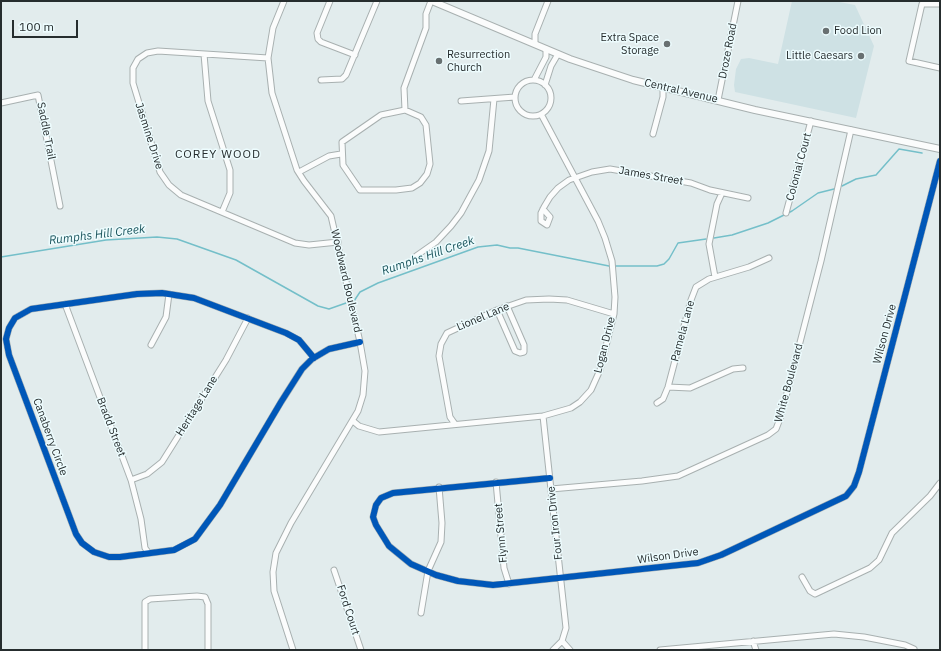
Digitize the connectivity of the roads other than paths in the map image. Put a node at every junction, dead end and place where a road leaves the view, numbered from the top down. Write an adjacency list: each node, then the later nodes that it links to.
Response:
1 (284, 1): 13 (street, Woodward Boulevard)
2 (330, 1): 12 (street)
3 (377, 1): 12 (street)
4 (431, 1): 8 (street, Central Avenue); 24 (street)
5 (548, 1): 8 (street)
6 (738, 1): 21 (street, Droze Road)
7 (940, 4): 14 (street)
8 (535, 44): 9 (street, Central Avenue)
9 (546, 49): 11 (street, Central Avenue); 16 (street)
10 (204, 54): 13 (street, Jasmine Drive); 38 (street); 38 (street, Jasmine Drive)
11 (558, 54): 17 (street); 18 (street, Central Avenue)
12 (355, 55): 15 (street)
13 (268, 58): 32 (street, Woodward Boulevard)
14 (940, 68)
15 (321, 80)
16 (534, 80): 17 (street); 19 (street)
17 (546, 85): 25 (street)
18 (662, 87): 21 (street, Central Avenue); 28 (street)
19 (515, 98): 20 (street); 25 (street)
20 (494, 99): 22 (street); 41 (street)
21 (718, 100): 26 (street, Central Avenue)
22 (461, 101)
23 (1, 103): 36 (street, Saddle Trail)
24 (405, 110): 30 (street); 30 (street)
25 (541, 114): 33 (street, Logan Drive)
26 (811, 120): 27 (street, Central Avenue); 39 (street, Colonial Court)
27 (851, 130): 29 (street, Central Avenue); 64 (street, White Boulevard)
28 (653, 134)
29 (940, 149)
30 (341, 154): 32 (street)
31 (940, 161): 69 (street, Wilson Drive)
32 (299, 172): 40 (street, Woodward Boulevard)
33 (575, 178): 34 (street, James Street); 37 (street, James Street); 48 (street, Logan Drive)
34 (722, 193): 35 (street, James Street); 43 (street)
35 (748, 198)
36 (60, 206)
37 (543, 209)
38 (222, 212): 40 (street, Jasmine Drive)
39 (786, 213)
40 (338, 242): 50 (street, Woodward Boulevard)
41 (416, 256)
42 (770, 258): 43 (street, Pamela Lane)
43 (715, 277): 54 (street, Pamela Lane)
44 (169, 294): 45 (street, Canaberry Circle); 49 (street, Canaberry Circle); 51 (street)
45 (65, 304): 60 (street, Bradd Street); 65 (street, Canaberry Circle)
46 (507, 306): 47 (street, Lionel Lane); 47 (street); 48 (street, Lionel Lane)
47 (497, 310): 58 (street, Lionel Lane)
48 (614, 314): 56 (street, Logan Drive)
49 (248, 318): 52 (street, Canaberry Circle); 60 (street, Heritage Lane)
50 (360, 342): 52 (street, Canaberry Circle); 57 (street, Woodward Boulevard)
51 (151, 345)
52 (314, 358): 65 (street, Canaberry Circle)
53 (743, 368): 54 (street)
54 (668, 387): 55 (street, Pamela Lane)
55 (657, 403)
56 (543, 416): 58 (street, Logan Drive); 59 (street, Four Iron Drive)
57 (353, 421): 58 (street, Logan Drive); 79 (street, Woodward Boulevard)
58 (455, 424)
59 (550, 478): 61 (street, Wilson Drive); 64 (street, Four Iron Drive)
60 (131, 480): 65 (street, Bradd Street)
61 (496, 482): 63 (street, Wilson Drive); 70 (street, Flynn Street)
62 (940, 483): 68 (street)
63 (439, 487): 67 (street); 67 (street, Wilson Drive)
64 (551, 489): 69 (street, Four Iron Drive)
65 (148, 552)
66 (334, 570): 80 (street, Ford Court)
67 (428, 571): 70 (street, Wilson Drive); 71 (street)
68 (802, 577)
69 (561, 579): 70 (street, Wilson Drive); 72 (street, Four Iron Drive)
70 (509, 584)
71 (421, 613)
72 (562, 641): 81 (street); 82 (street)
73 (752, 641): 74 (street); 75 (street); 84 (street)
74 (894, 643): 76 (street); 85 (street)
75 (689, 649): 83 (street)
76 (914, 649)
77 (145, 650): 78 (street)
78 (208, 650)
79 (293, 650)
80 (361, 650)
81 (554, 650)
82 (570, 650)
83 (660, 650)
84 (756, 650)
85 (893, 650)

